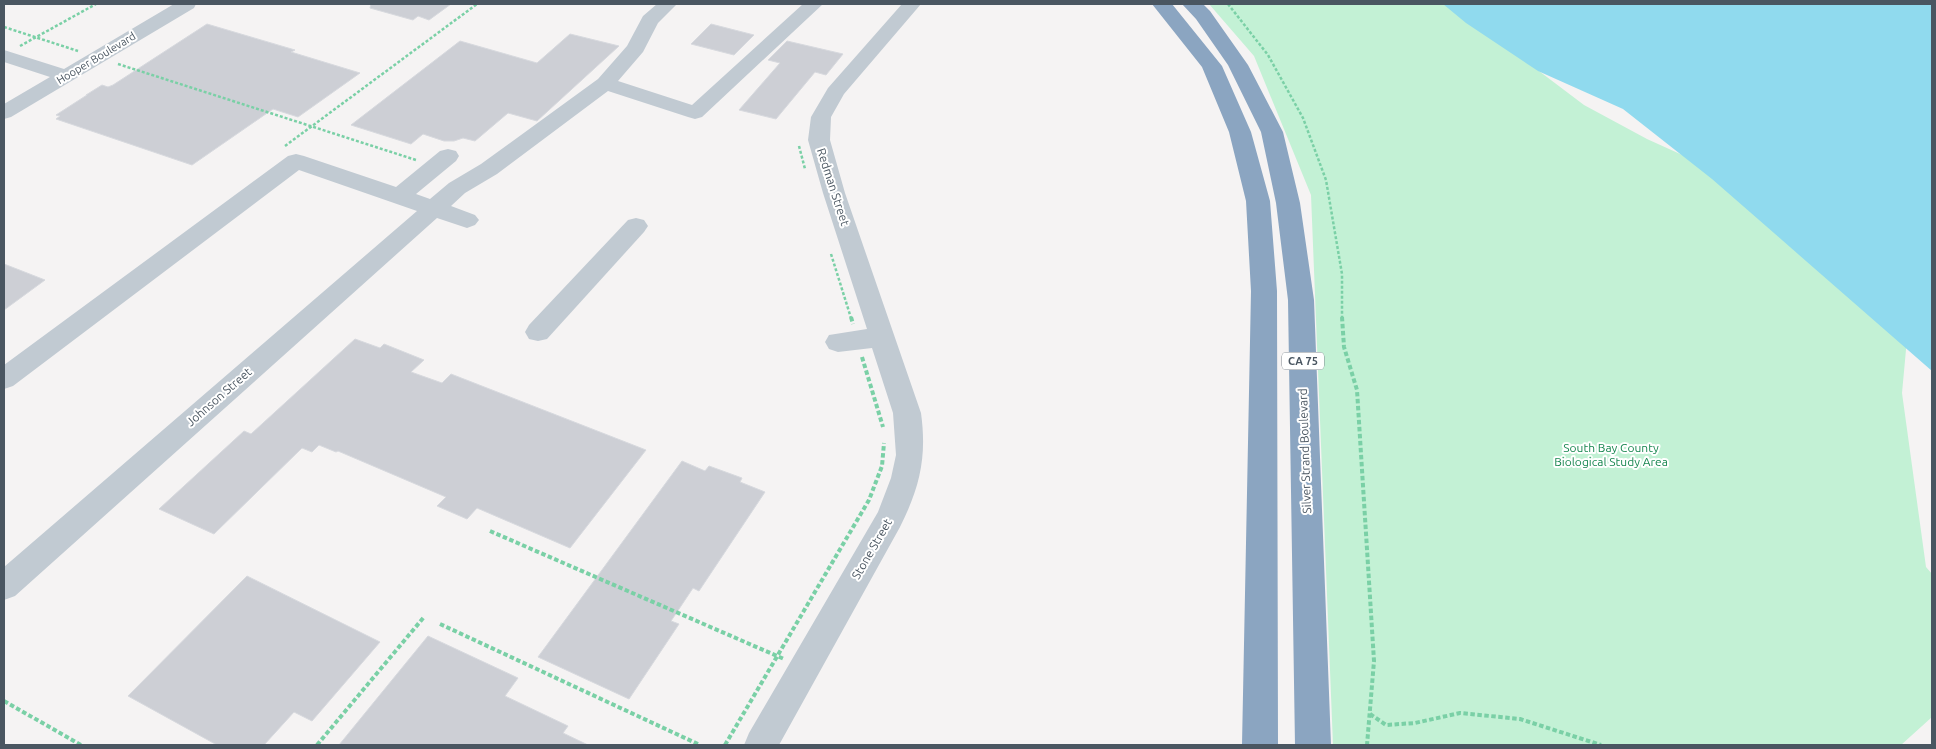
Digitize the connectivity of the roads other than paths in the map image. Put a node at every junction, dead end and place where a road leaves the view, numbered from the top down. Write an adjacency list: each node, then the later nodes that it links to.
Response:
1 (188, 4): 8 (street, Hooper Boulevard)
2 (668, 4): 9 (street, Johnson Street)
3 (814, 4): 9 (street)
4 (912, 4): 17 (street, Redman Street)
5 (1162, 4): 22 (highway, CA 75)
6 (1192, 4): 23 (highway, Silver Strand Boulevard / CA 75)
7 (12, 51): 8 (street)
8 (66, 76): 10 (street, Hooper Boulevard)
9 (605, 83): 13 (street, Johnson Street)
10 (4, 113)
11 (448, 156): 12 (street)
12 (399, 196): 13 (street); 19 (street)
13 (434, 208): 14 (street); 20 (street, Johnson Street)
14 (468, 220)
15 (636, 226): 16 (street)
16 (538, 332)
17 (882, 337): 18 (street); 21 (street, Stone Street)
18 (838, 342)
19 (4, 379)
20 (4, 586)
21 (761, 745)
22 (1260, 745)
23 (1313, 745)

